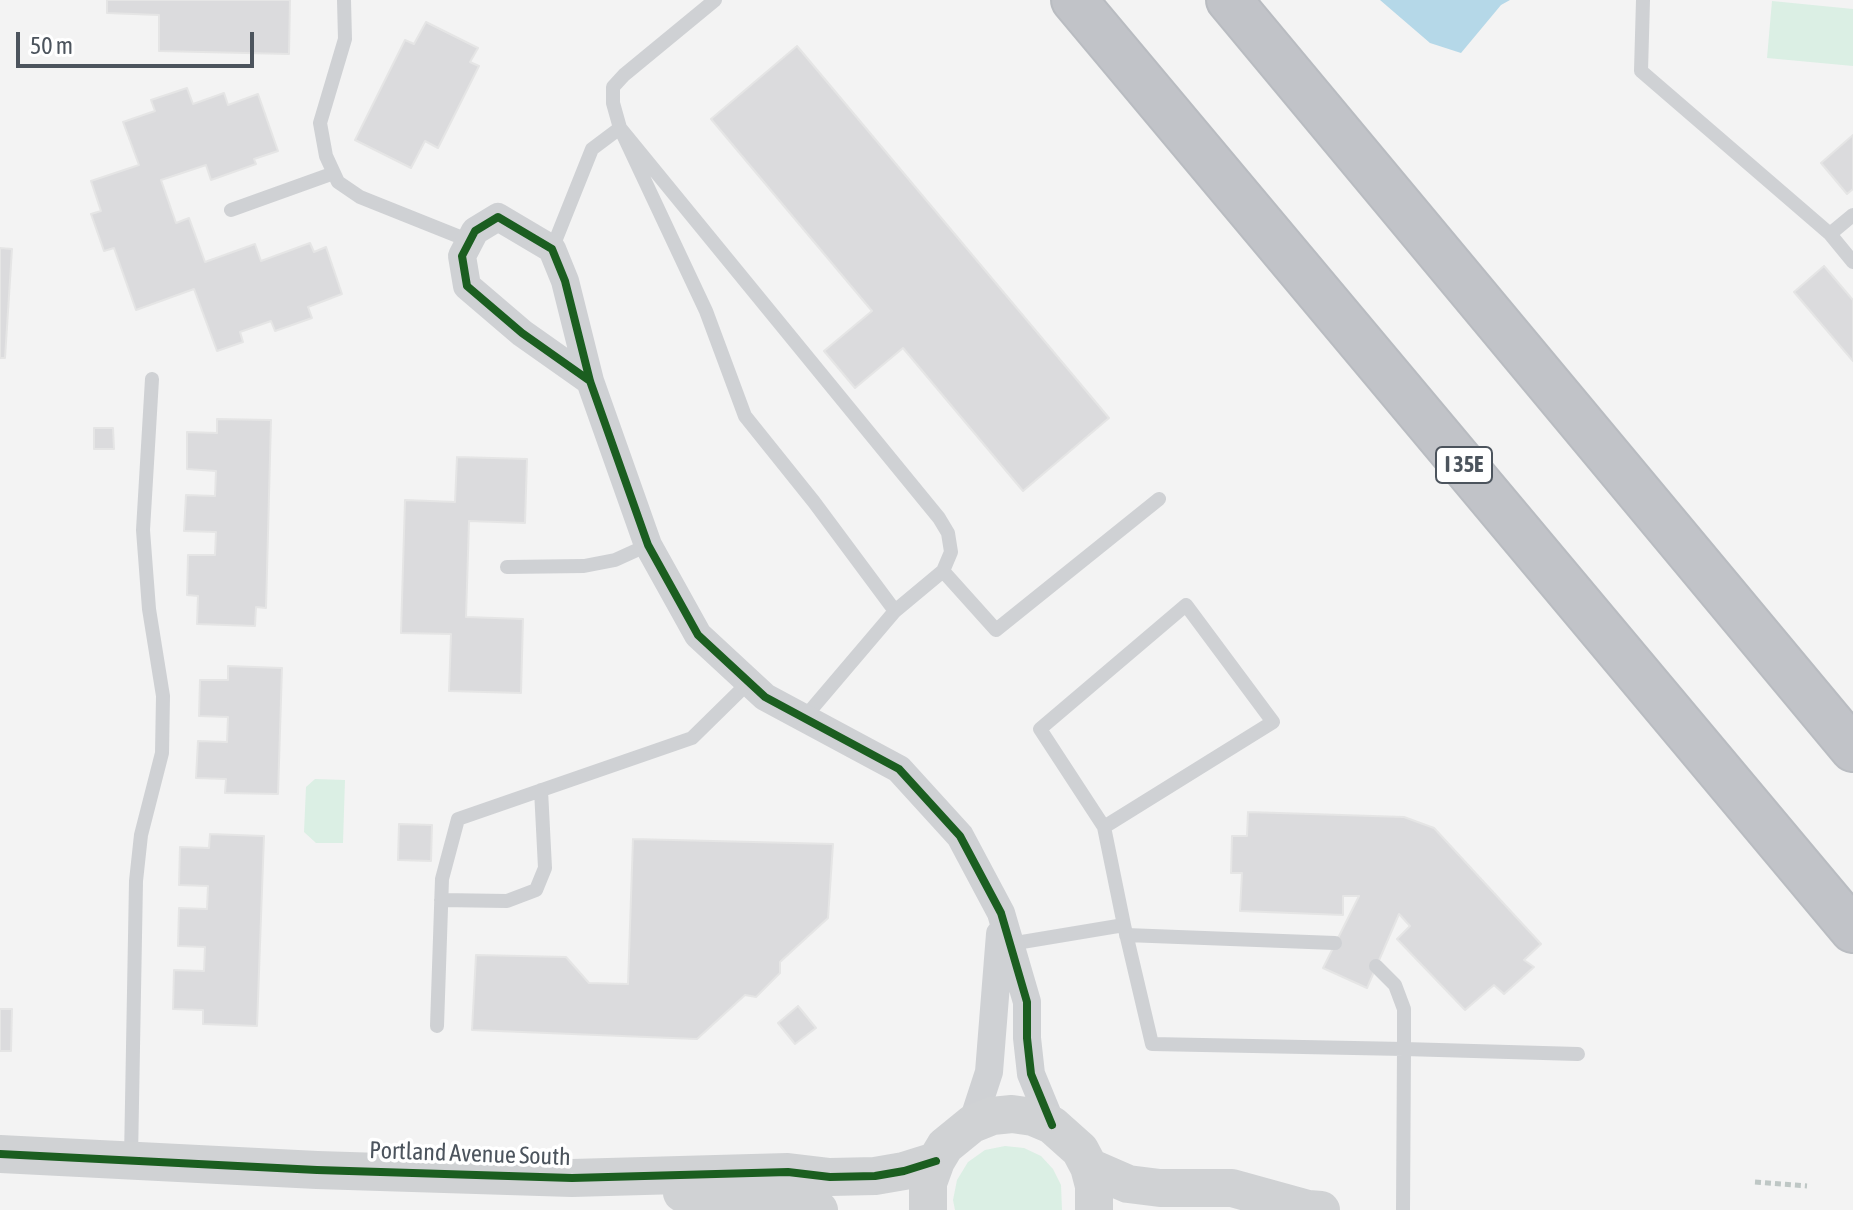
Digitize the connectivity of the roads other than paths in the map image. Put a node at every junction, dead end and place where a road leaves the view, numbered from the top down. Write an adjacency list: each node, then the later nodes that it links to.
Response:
1 (344, 0): 7 (lane)
2 (715, 0): 6 (lane)
3 (1074, 0): 29 (highway, I 35E)
4 (1229, 0): 23 (highway)
5 (1643, 0): 10 (lane)
6 (620, 128): 12 (lane); 19 (lane); 20 (lane)
7 (334, 173): 8 (lane); 11 (lane)
8 (231, 210)
9 (1853, 215): 10 (lane)
10 (1830, 234): 13 (lane)
11 (470, 241): 12 (street); 15 (street)
12 (552, 249): 15 (street)
13 (1853, 262)
14 (152, 379): 39 (lane)
15 (590, 381): 17 (street)
16 (1159, 499): 19 (lane)
17 (648, 545): 18 (lane); 21 (street)
18 (507, 567)
19 (943, 571): 20 (lane)
20 (895, 611): 22 (lane)
21 (749, 682): 22 (street); 24 (lane)
22 (804, 718): 27 (street)
23 (1853, 749)
24 (541, 790): 26 (lane); 26 (lane)
25 (1104, 827): 25 (lane); 28 (lane)
26 (441, 900): 33 (lane)
27 (1001, 913): 31 (street); 36 (street)
28 (1125, 930): 30 (lane); 31 (lane); 34 (lane)
29 (1853, 930)
30 (1335, 943)
31 (1010, 944): 37 (street)
32 (1376, 966): 34 (lane)
33 (437, 1026)
34 (1404, 1049): 35 (lane); 48 (lane)
35 (1578, 1054)
36 (972, 1124): 37 (street); 40 (street)
37 (1052, 1125): 41 (street)
38 (0, 1154): 39 (street, Portland Avenue South)
39 (131, 1159): 42 (street, Portland Avenue South)
40 (936, 1161): 42 (street, Portland Avenue South); 44 (street)
41 (1089, 1167): 45 (street); 46 (street)
42 (572, 1178): 43 (street, Portland Avenue South)
43 (819, 1210)
44 (928, 1210)
45 (1094, 1210)
46 (1307, 1210): 47 (street)
47 (1321, 1210)
48 (1403, 1210)

